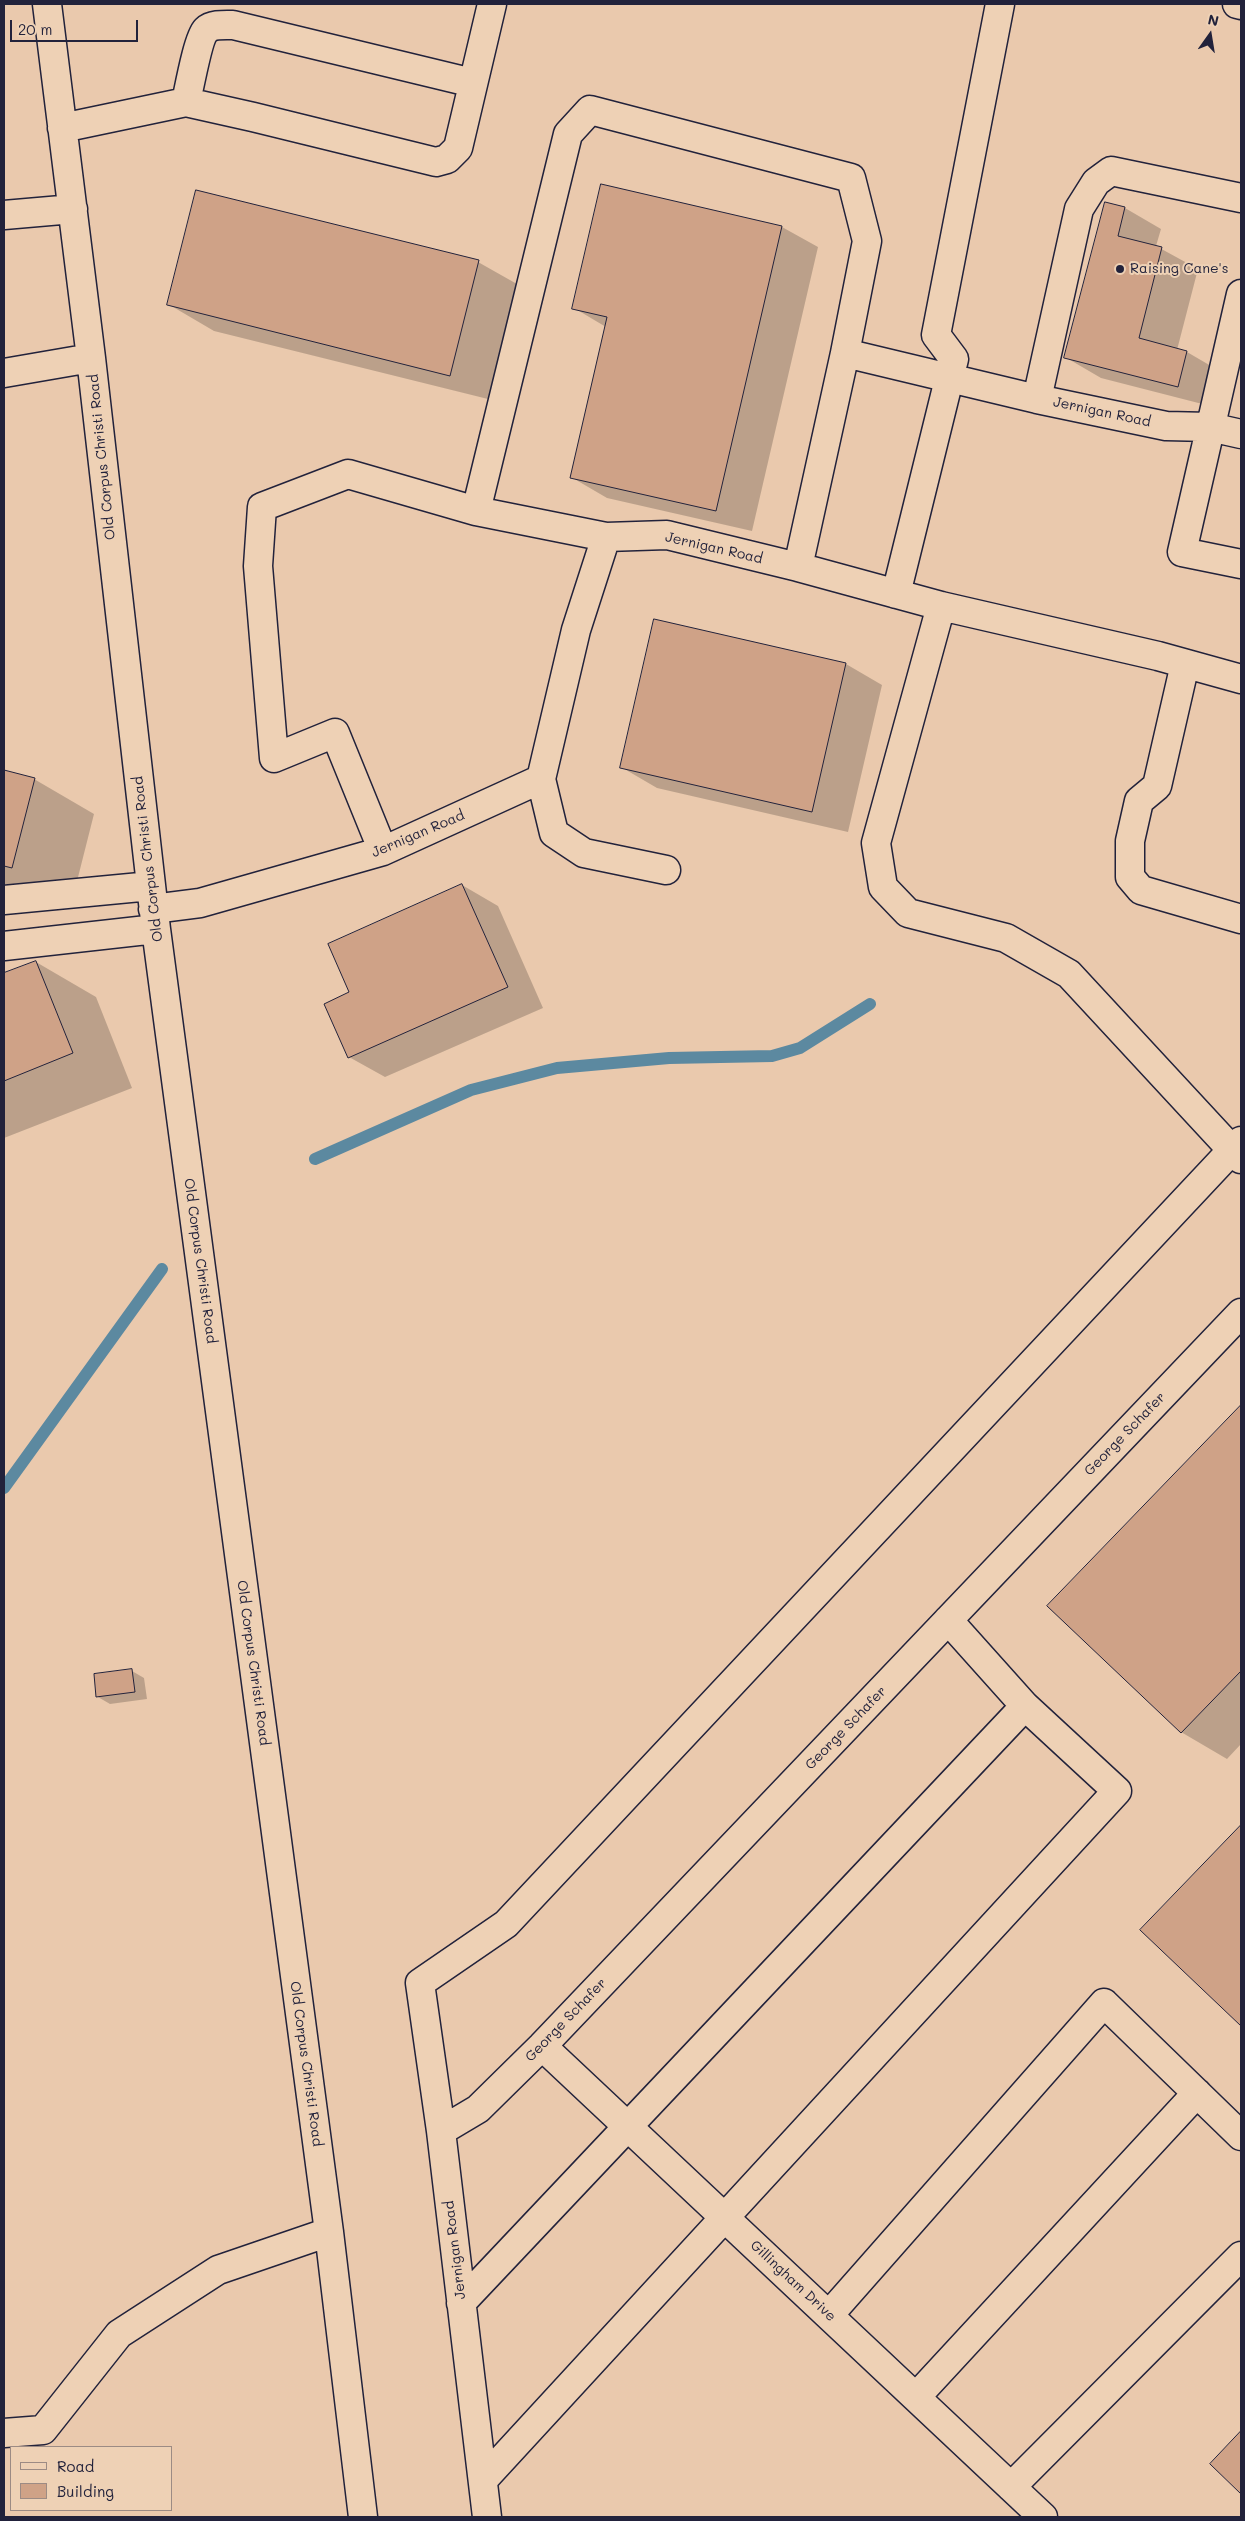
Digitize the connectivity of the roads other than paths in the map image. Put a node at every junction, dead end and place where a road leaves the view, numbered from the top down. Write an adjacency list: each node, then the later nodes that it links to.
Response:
1 (47, 4): 8 (street, Old Corpus Christi Road)
2 (492, 4): 6 (street)
3 (1000, 4): 15 (street)
4 (1237, 4): 5 (street)
5 (1241, 5)
6 (474, 83): 7 (street); 7 (street)
7 (186, 102): 8 (street)
8 (62, 128): 10 (street, Old Corpus Christi Road)
9 (1241, 198): 17 (street)
10 (73, 209): 11 (street); 14 (street, Old Corpus Christi Road)
11 (4, 215)
12 (1241, 294): 18 (street)
13 (845, 353): 15 (street, Jernigan Road); 20 (street); 23 (street)
14 (91, 358): 16 (street); 32 (street, Old Corpus Christi Road)
15 (952, 369): 17 (street, Jernigan Road); 24 (street)
16 (4, 373)
17 (1037, 399): 18 (street, Jernigan Road)
18 (1210, 427): 19 (street, Jernigan Road); 22 (street)
19 (1241, 434)
20 (476, 511): 21 (street, Jernigan Road); 29 (street, Jernigan Road)
21 (606, 538): 23 (street, Jernigan Road); 28 (street)
22 (1241, 564)
23 (798, 567): 24 (street, Jernigan Road)
24 (896, 594): 25 (street, Jernigan Road)
25 (941, 606): 26 (street, Jernigan Road); 35 (street)
26 (1185, 664): 27 (street, Jernigan Road); 33 (street)
27 (1241, 679)
28 (541, 779): 29 (street, Jernigan Road); 30 (street)
29 (383, 851): 32 (street, Jernigan Road)
30 (666, 870)
31 (4, 900): 32 (street)
32 (153, 908): 34 (street); 45 (street, Old Corpus Christi Road)
33 (1241, 919)
34 (4, 946)
35 (1238, 1150): 42 (street, Jernigan Road)
36 (1241, 1313): 37 (street, George Schafer)
37 (948, 1620): 38 (street); 39 (street, George Schafer)
38 (1025, 1706): 41 (street); 44 (street)
39 (542, 2046): 41 (street, Gillingham Drive); 42 (street, George Schafer)
40 (1197, 2093): 43 (street); 48 (street); 49 (street)
41 (628, 2126): 44 (street, Gillingham Drive); 47 (street)
42 (441, 2131): 47 (street, Jernigan Road)
43 (1241, 2136)
44 (725, 2218): 48 (street, Gillingham Drive); 51 (street)
45 (329, 2232): 50 (street); 53 (street, Old Corpus Christi Road)
46 (1241, 2256): 52 (street)
47 (461, 2303): 51 (street, Jernigan Road)
48 (829, 2315): 49 (street, Gillingham Drive)
49 (916, 2398): 52 (street, Gillingham Drive)
50 (4, 2433)
51 (483, 2480): 54 (street, Jernigan Road)
52 (1011, 2488): 55 (street, Gillingham Drive)
53 (363, 2517)
54 (487, 2517)
55 (1043, 2517)

